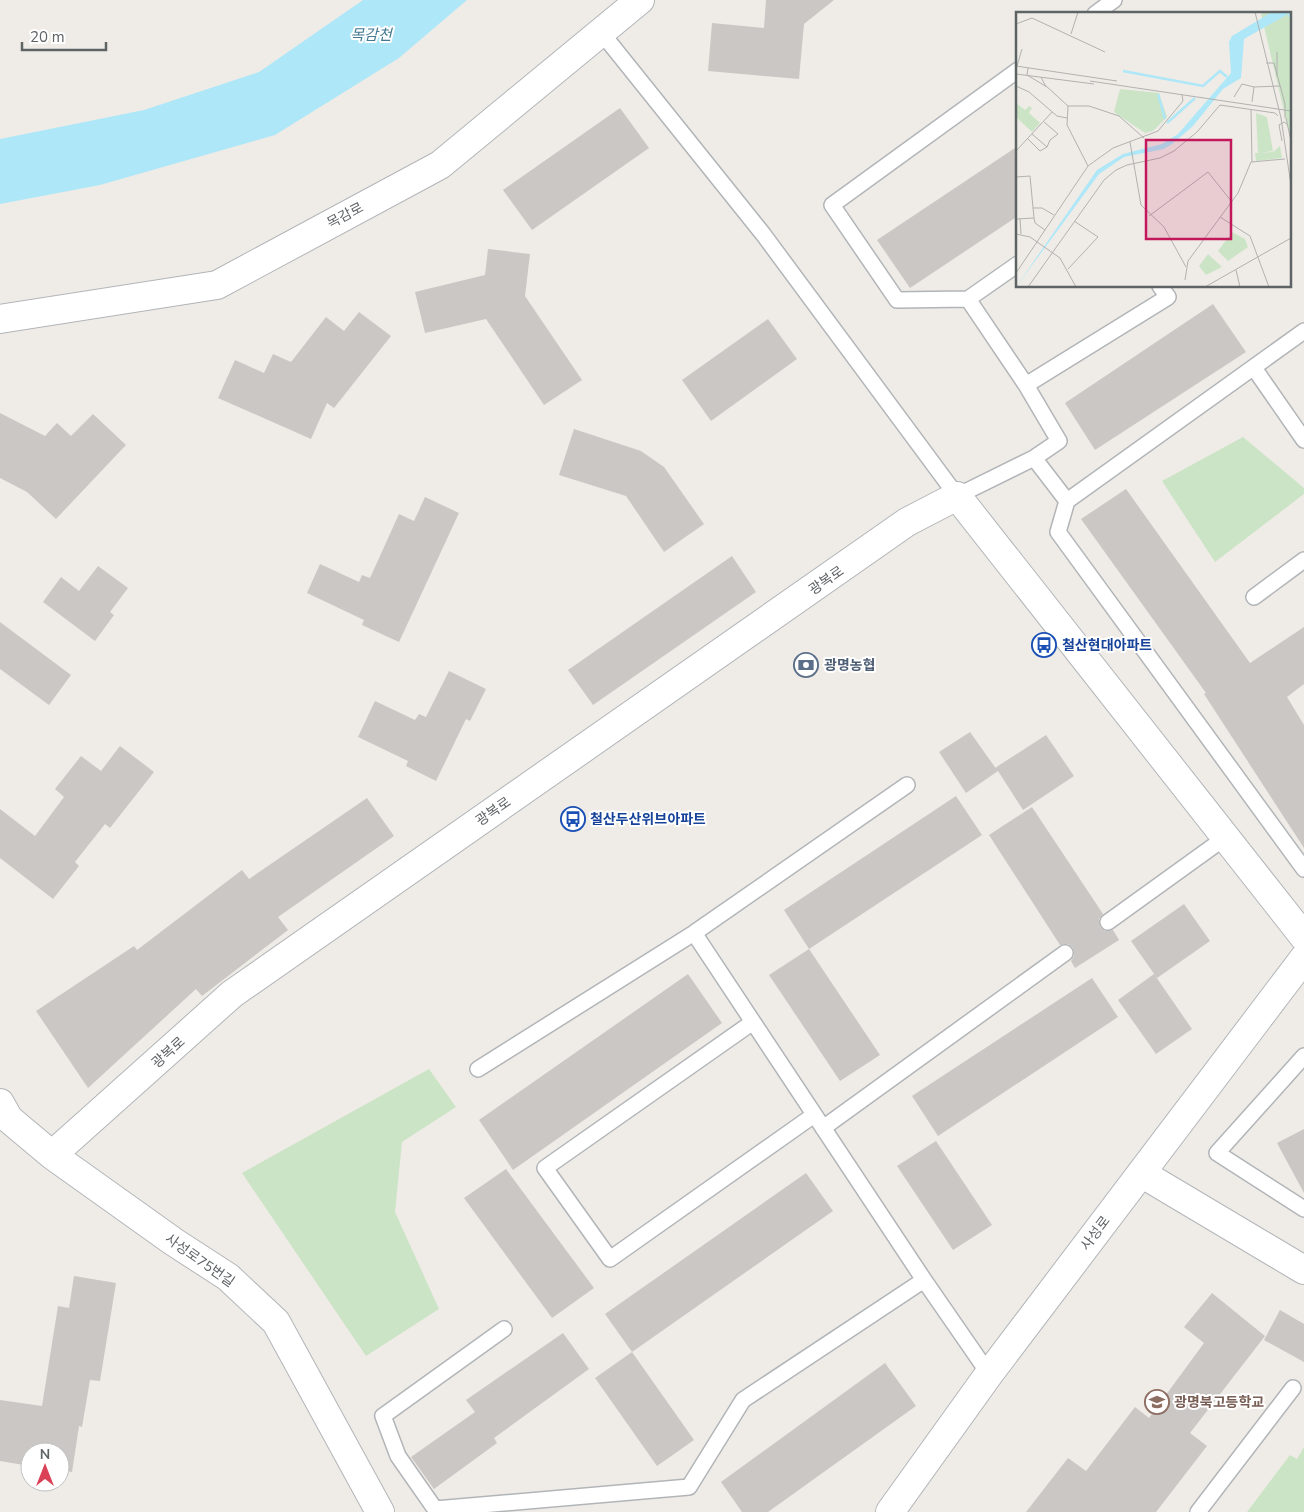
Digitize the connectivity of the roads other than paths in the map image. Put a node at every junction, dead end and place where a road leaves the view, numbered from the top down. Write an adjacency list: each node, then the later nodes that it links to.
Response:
1 (640, 0): 4 (street, 목감로)
2 (1114, 0): 3 (lane)
3 (1098, 12)
4 (601, 32): 9 (street, 목감로); 15 (lane)
5 (1016, 71): 8 (lane)
6 (1016, 265): 8 (lane)
7 (1161, 288): 12 (lane)
8 (968, 299): 12 (lane)
9 (0, 319)
10 (1304, 331): 11 (lane)
11 (1254, 368): 13 (lane); 16 (lane)
12 (1026, 385): 14 (lane)
13 (1304, 440)
14 (1034, 458): 15 (lane); 16 (lane)
15 (957, 496): 20 (street); 33 (street, 광복로)
16 (1067, 502): 21 (lane)
17 (1304, 560): 18 (lane)
18 (1254, 597)
19 (907, 785): 23 (lane)
20 (1226, 837): 22 (lane); 24 (street)
21 (1304, 869)
22 (1108, 922)
23 (694, 933): 27 (lane); 29 (lane)
24 (1304, 937)
25 (1065, 953): 32 (lane)
26 (1304, 958): 34 (street, 사성로)
27 (752, 1022): 31 (lane); 31 (lane)
28 (1304, 1056): 35 (lane)
29 (478, 1070)
30 (0, 1103): 33 (street, 사성로75번길)
31 (814, 1115): 32 (lane)
32 (823, 1128): 37 (lane)
33 (52, 1155): 41 (street, 사성로75번길)
34 (1141, 1173): 36 (street); 39 (street, 사성로)
35 (1304, 1209)
36 (1304, 1270)
37 (924, 1280): 38 (lane); 39 (lane)
38 (504, 1329)
39 (989, 1374): 42 (street, 사성로)
40 (1293, 1388): 43 (lane)
41 (380, 1512)
42 (890, 1512)
43 (1198, 1512)

